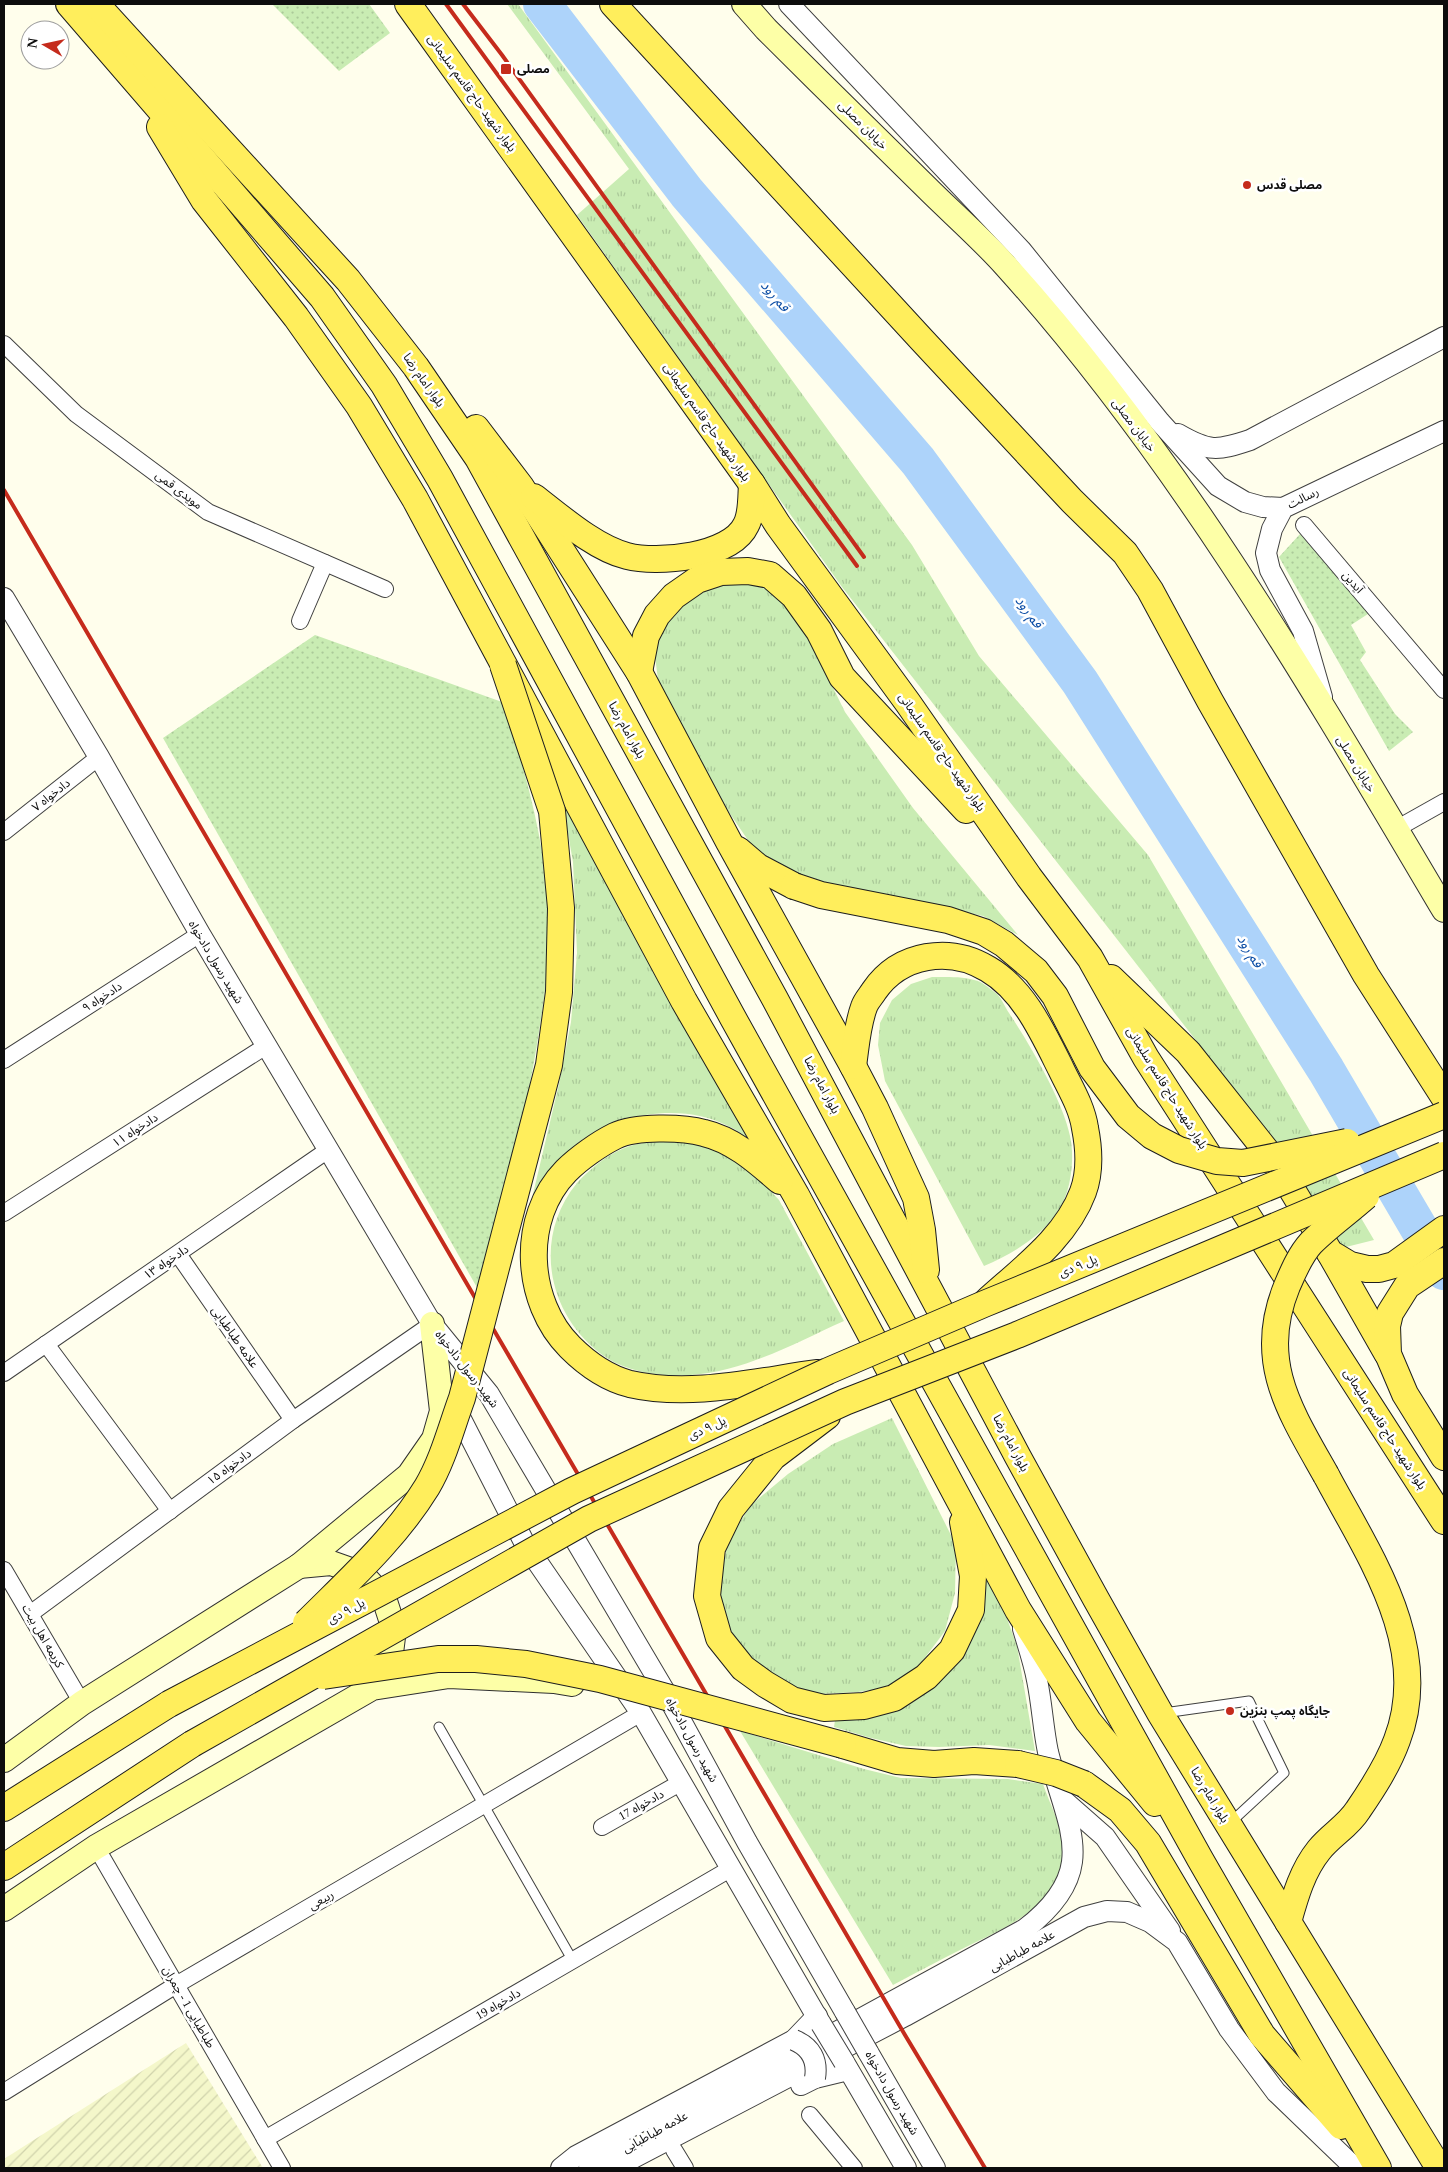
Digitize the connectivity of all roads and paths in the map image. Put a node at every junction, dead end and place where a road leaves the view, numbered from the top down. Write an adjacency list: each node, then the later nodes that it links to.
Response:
1 (68, 4): 7 (main road)
2 (96, 4): 7 (main road)
3 (408, 4): 13 (main road, بلوار شهید حاج قاسم سلیمانی)
4 (612, 4): 37 (main road)
5 (744, 4): 24 (main road, خیابان مصلی)
6 (789, 4): 11 (street, خیابان مصلی)
7 (130, 57): 10 (main road, بلوار امام رضا); 21 (main road); 83 (main road)
8 (1444, 336): 11 (street)
9 (4, 344): 17 (street, مویدی قمی)
10 (416, 368): 14 (main road); 49 (main road, بلوار امام رضا)
11 (1160, 422): 15 (street, خیابان مصلی)
12 (1443, 435): 15 (street, رسالت)
13 (752, 484): 14 (main road); 30 (main road, بلوار شهید حاج قاسم سلیمانی)
14 (521, 487): 22 (main road)
15 (1286, 507): 24 (street, رسالت)
16 (1304, 525): 23 (street, آیدین)
17 (325, 563): 18 (street, مویدی قمی); 20 (street)
18 (385, 589)
19 (4, 599): 25 (street, شهید رسول دادخواه)
20 (300, 622)
21 (503, 665): 42 (main road); 66 (main road, bridge)
22 (638, 672): 29 (main road); 30 (main road)
23 (1444, 690)
24 (1328, 716): 27 (main road, خیابان مصلی)
25 (98, 757): 28 (street, دادخواه ۷); 32 (street, شهید رسول دادخواه)
26 (1444, 802): 27 (street)
27 (1396, 830): 31 (main road, خیابان مصلی)
28 (4, 832)
29 (729, 842): 36 (main road); 38 (main road, bridge)
30 (1029, 877): 33 (main road, بلوار شهید حاج قاسم سلیمانی)
31 (1444, 910)
32 (200, 934): 34 (street, شهید رسول دادخواه); 35 (street, دادخواه ۹)
33 (1090, 958): 45 (main road); 61 (main road, بلوار شهید حاج قاسم سلیمانی)
34 (266, 1046): 39 (street, شهید رسول دادخواه); 43 (street, دادخواه ۱۱)
35 (4, 1060)
36 (853, 1066): 49 (main road); 50 (main road)
37 (1444, 1097)
38 (1430, 1120): 50 (main road, پل ۹ دی, bridge)
39 (328, 1150): 46 (street, دادخواه ۱۳); 51 (street, شهید رسول دادخواه)
40 (1444, 1155): 41 (main road, bridge)
41 (1385, 1180): 56 (main road, bridge); 87 (main road, bridge)
42 (796, 1195): 54 (main road, bridge); 59 (main road)
43 (4, 1214)
44 (1443, 1230): 48 (main road)
45 (1330, 1253): 48 (main road); 53 (main road)
46 (178, 1254): 52 (street, دادخواه ۱۳); 57 (street, علامه طباطبایی)
47 (1444, 1261): 48 (main road)
48 (1400, 1276): 53 (main road)
49 (927, 1281): 71 (main road, بلوار امام رضا)
50 (984, 1304): 54 (main road, پل ۹ دی, bridge)
51 (432, 1324): 57 (street, دادخواه ۱۵); 62 (main road); 69 (street, شهید رسول دادخواه); 81 (street, شهید رسول دادخواه)
52 (46, 1344): 55 (street, دادخواه ۱۳); 60 (street)
53 (1388, 1354): 58 (main road)
54 (828, 1371): 66 (main road, پل ۹ دی, bridge)
55 (4, 1373)
56 (845, 1402): 59 (main road, bridge); 67 (main road, bridge)
57 (293, 1420): 60 (street, دادخواه ۱۵)
58 (1444, 1457)
59 (959, 1499): 64 (main road)
60 (170, 1510): 65 (street, دادخواه ۱۵)
61 (1444, 1522)
62 (299, 1566): 68 (main road); 70 (main road)
63 (4, 1570): 65 (street, کریمه اهل بیت)
64 (1018, 1610): 76 (street, علامه طباطبایی); 83 (main road)
65 (30, 1614): 70 (street, کریمه اهل بیت)
66 (287, 1642): 78 (main road, پل ۹ دی, bridge)
67 (307, 1679): 85 (main road, bridge); 109 (main road, bridge)
68 (372, 1688): 69 (main road); 82 (main road)
69 (626, 1692): 72 (street, شهید رسول دادخواه)
70 (82, 1703): 74 (main road)
71 (1160, 1713): 79 (main road, بلوار امام رضا); 79 (lane)
72 (640, 1714): 75 (street, شهید رسول دادخواه); 77 (street, ربیعی)
73 (439, 1726): 77 (lane)
74 (4, 1760)
75 (680, 1783): 80 (street, دادخواه 17); 84 (street, شهید رسول دادخواه)
76 (1063, 1800): 88 (street); 101 (street, علامه طباطبایی)
77 (484, 1805): 89 (lane); 90 (street, ربیعی)
78 (4, 1808)
79 (1228, 1825): 87 (main road, بلوار امام رضا)
80 (602, 1827)
81 (747, 1842): 84 (street); 107 (street, شهید رسول دادخواه, bridge)
82 (96, 1846): 86 (main road); 90 (street, طباطبایی 1 - چمران)
83 (1200, 1859): 109 (main road)
84 (727, 1863): 89 (street, دادخواه 19); 91 (street, شهید رسول دادخواه)
85 (4, 1867)
86 (4, 1909)
87 (1288, 1922): 110 (main road, بلوار امام رضا)
88 (1177, 1942): 102 (street, علامه طباطبایی); 108 (street, علامه طباطبایی)
89 (573, 1960): 97 (street, دادخواه 19)
90 (176, 1985): 95 (street, ربیعی); 97 (street, طباطبایی 1 - چمران)
91 (819, 2020): 92 (street); 93 (street, شهید رسول دادخواه, bridge)
92 (794, 2040): 94 (street, bridge); 100 (street)
93 (846, 2066): 94 (street); 106 (street, شهید رسول دادخواه)
94 (815, 2078): 98 (street)
95 (4, 2092)
96 (810, 2115): 105 (street)
97 (265, 2139): 99 (street, طباطبایی 1 - چمران)
98 (674, 2150): 103 (street); 104 (street)
99 (282, 2168)
100 (561, 2168)
101 (589, 2168)
102 (614, 2168)
103 (640, 2168)
104 (685, 2168)
105 (854, 2168)
106 (906, 2168)
107 (935, 2168)
108 (1355, 2168)
109 (1377, 2168)
110 (1439, 2168)

